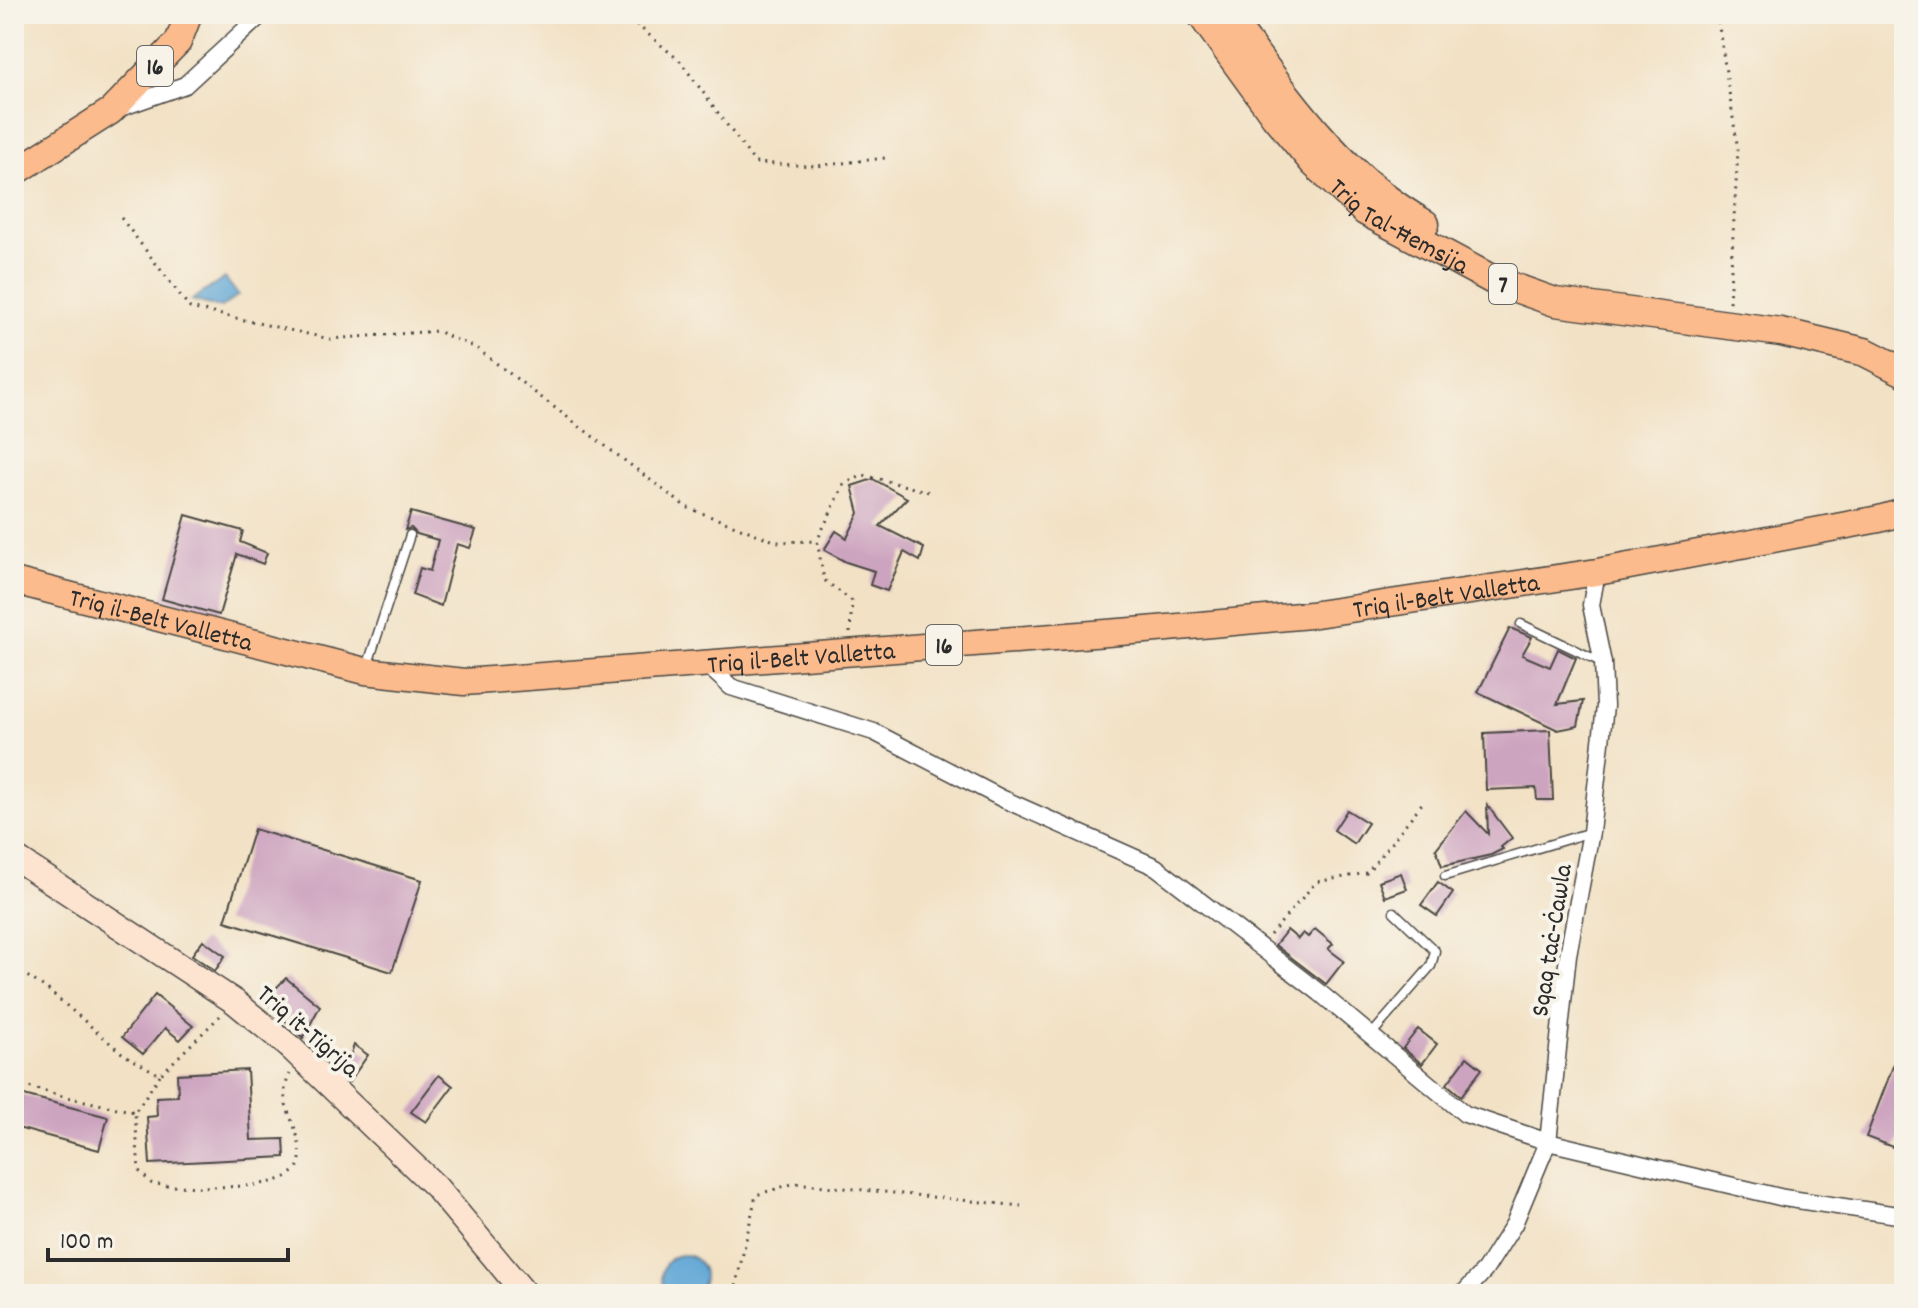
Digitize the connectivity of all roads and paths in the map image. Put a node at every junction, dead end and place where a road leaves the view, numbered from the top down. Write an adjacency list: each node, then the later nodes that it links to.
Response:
1 (189, 14): 7 (main road, 16)
2 (262, 14): 7 (street)
3 (624, 14): 8 (path)
4 (1201, 14): 12 (highway, Triq Tal-Ħemsija / 7)
5 (1226, 14): 11 (highway, Triq Tal-Ħemsija / 7)
6 (1717, 14): 11 (path)
7 (111, 111): 9 (main road, 16)
8 (885, 158)
9 (14, 173)
10 (121, 218): 16 (path)
11 (1728, 311): 12 (highway, Triq Tal-Ħemsija / 7)
12 (1902, 356)
13 (929, 492): 16 (path)
14 (1896, 517): 17 (main road, Triq il-Belt Valletta / 16)
15 (410, 535): 23 (lane)
16 (817, 541): 20 (path)
17 (1597, 572): 20 (main road, Triq il-Belt Valletta / 16); 22 (street, Sqaq taċ-Ċawla)
18 (14, 581): 23 (main road, Triq il-Belt Valletta / 16)
19 (1521, 624): 22 (lane)
20 (848, 653): 21 (main road, Triq il-Belt Valletta / 16)
21 (705, 663): 23 (main road, Triq il-Belt Valletta / 16); 29 (street)
22 (1603, 663): 25 (street, Sqaq taċ-Ċawla)
23 (365, 671)
24 (1424, 801): 29 (path)
25 (1591, 832): 27 (lane); 37 (street, Sqaq taċ-Ċawla)
26 (14, 857): 31 (main road, Triq it-Tiġrija)
27 (1445, 876)
28 (1394, 912): 32 (lane)
29 (1260, 947): 32 (street)
30 (14, 968): 34 (path)
31 (235, 1002): 33 (main road, Triq it-Tiġrija); 34 (path)
32 (1371, 1036): 37 (street)
33 (303, 1059): 36 (path); 40 (main road, Triq it-Tiġrija)
34 (160, 1075): 36 (path)
35 (14, 1083): 36 (path)
36 (135, 1112)
37 (1548, 1142): 39 (street); 42 (street, Sqaq taċ-Ċawla)
38 (1021, 1206): 41 (path)
39 (1904, 1216)
40 (525, 1294)
41 (734, 1294)
42 (1463, 1294)

